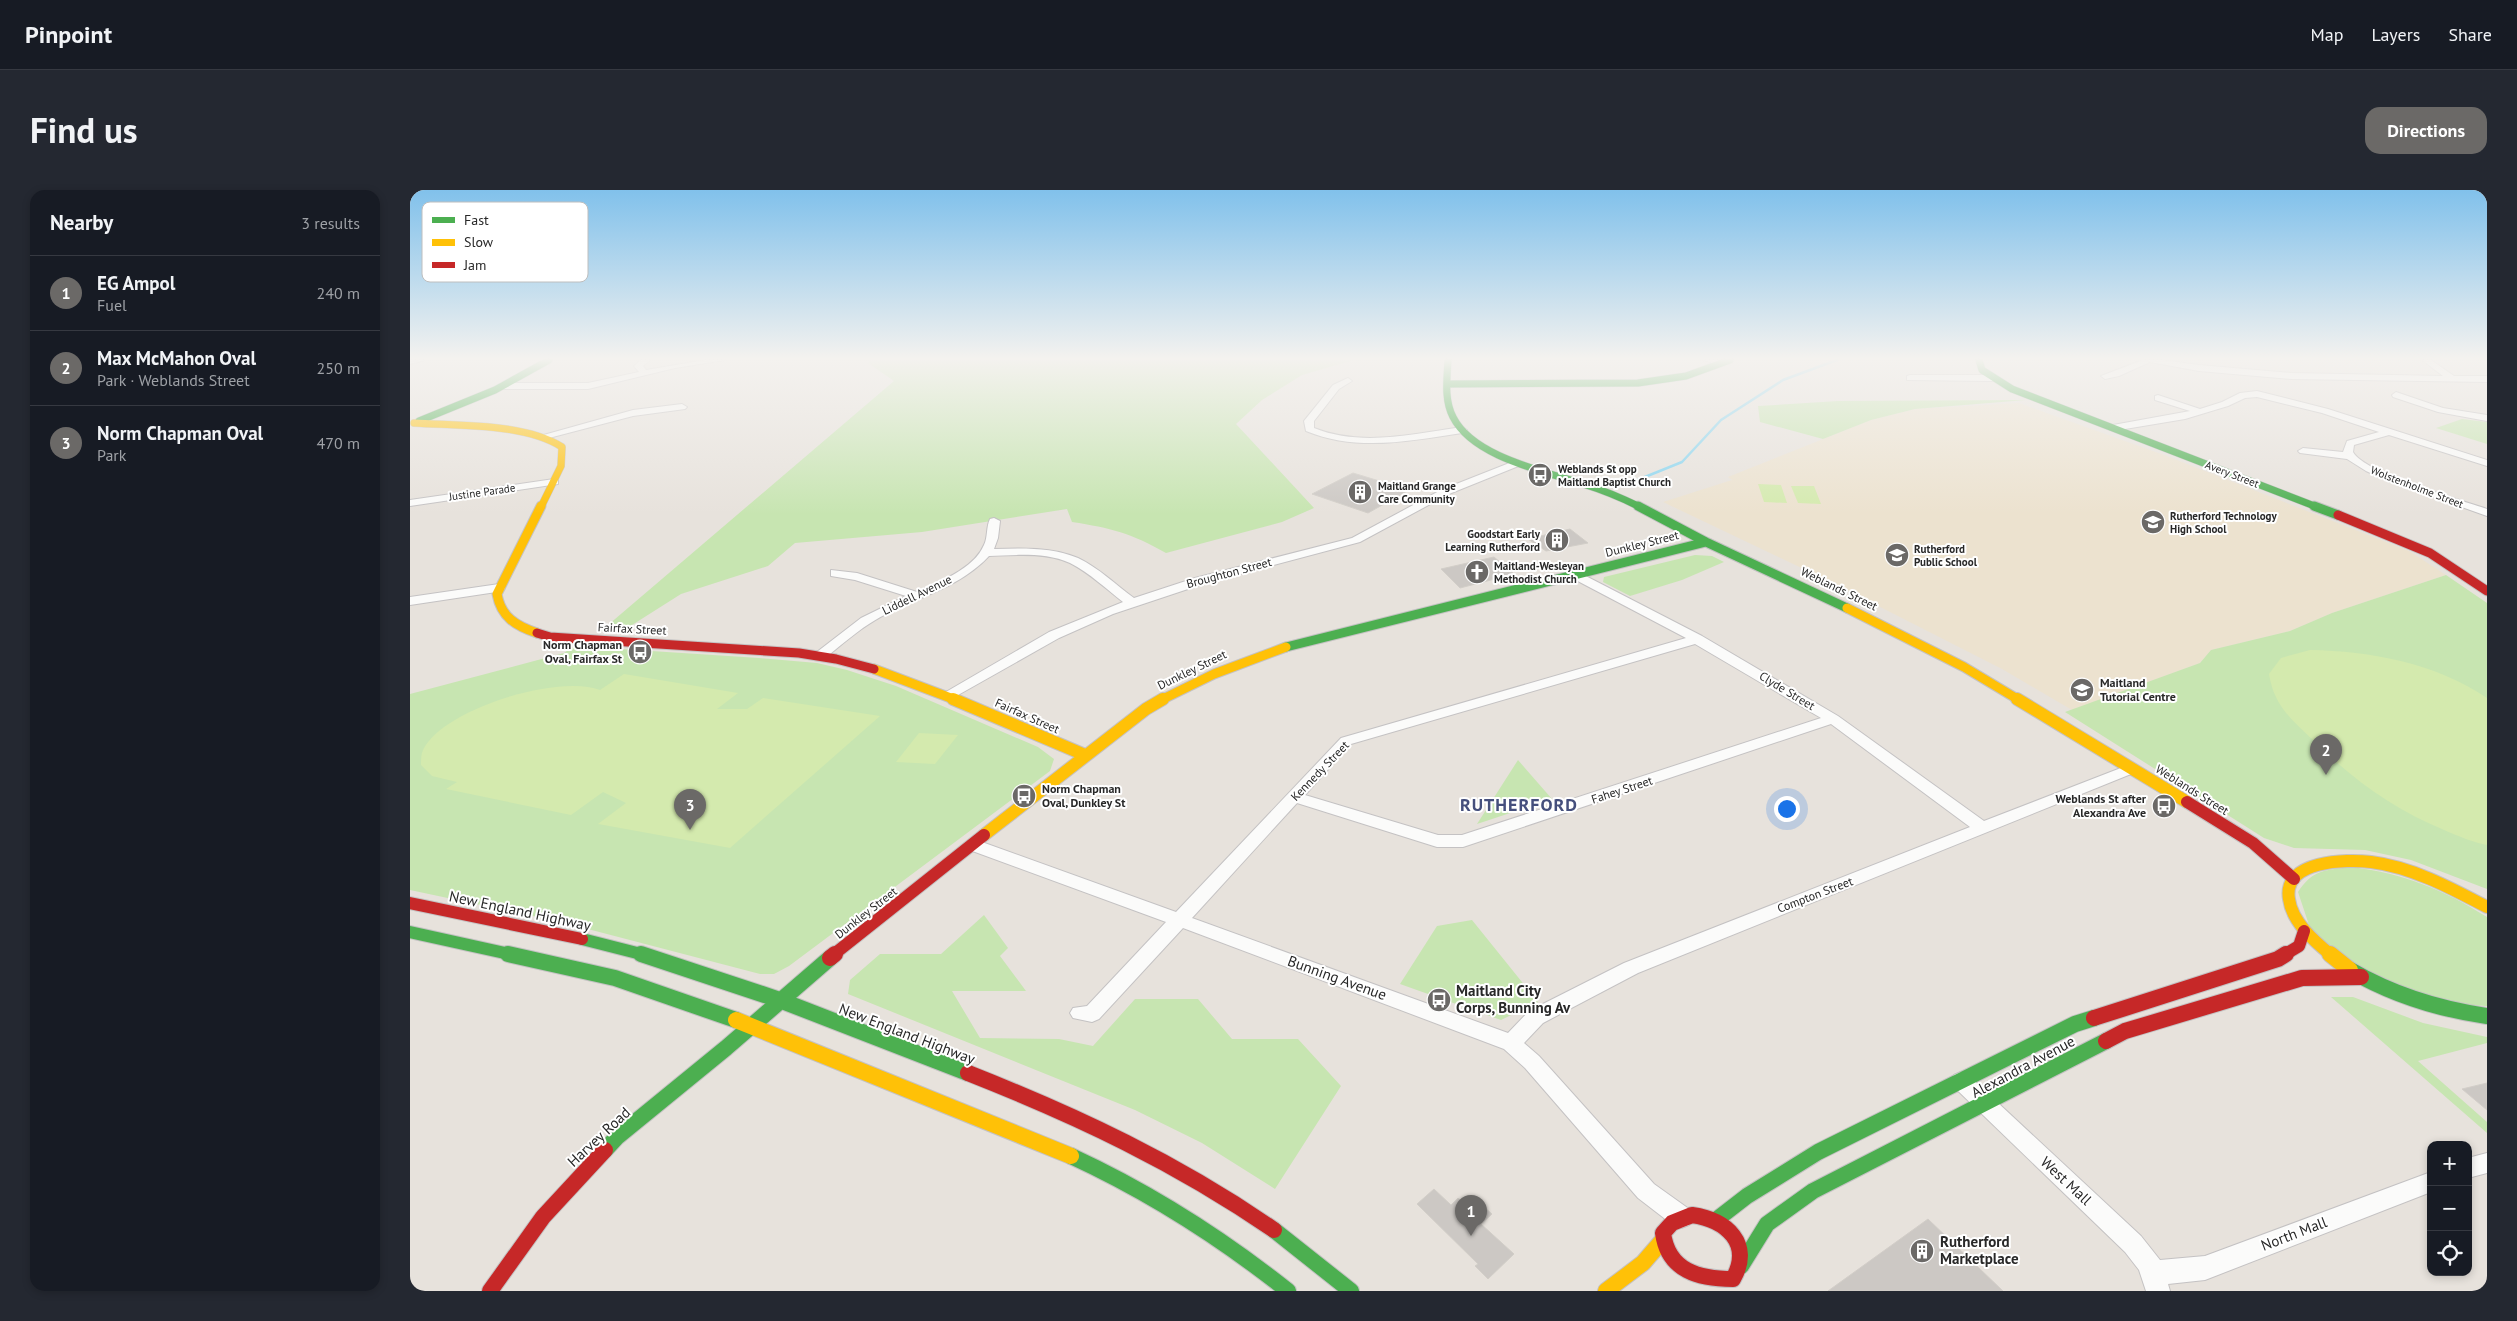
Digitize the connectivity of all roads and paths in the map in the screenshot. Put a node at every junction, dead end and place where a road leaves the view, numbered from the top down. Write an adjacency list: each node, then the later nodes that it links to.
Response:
1 (443, 411): 10 (main road)
2 (651, 411): 14 (street)
3 (1316, 411): 12 (street)
4 (1449, 411): 12 (main road, Weblands Street)
5 (2070, 411): 11 (main road, Avery Street)
6 (2323, 411): 13 (street)
7 (2449, 411): 9 (street)
8 (2201, 412): 11 (street)
9 (2487, 418)
10 (412, 424): 14 (main road)
11 (2113, 428): 28 (main road, Avery Street)
12 (1462, 430): 17 (main road, Weblands Street)
13 (2388, 432): 16 (street); 18 (street)
14 (545, 436): 19 (main road)
15 (2303, 451): 16 (street, Wolstenholme Street)
16 (2349, 456): 21 (street, Wolstenholme Street)
17 (1517, 463): 23 (main road, Weblands Street); 31 (street, Broughton Street)
18 (2487, 463)
19 (554, 482): 20 (street, Justine Parade); 27 (main road)
20 (410, 503)
21 (2487, 513)
22 (994, 521): 24 (street)
23 (1706, 542): 26 (main road, Dunkley Street); 37 (main road, Weblands Street)
24 (986, 553): 29 (street, Liddell Avenue); 31 (street)
25 (835, 573): 29 (street)
26 (1576, 575): 32 (street, Clyde Street); 36 (main road, Dunkley Street)
27 (499, 588): 30 (street); 33 (main road, Fairfax Street)
28 (2487, 591)
29 (915, 595): 33 (street, Liddell Avenue)
30 (410, 601)
31 (1131, 602): 34 (street, Broughton Street)
32 (1697, 638): 35 (street, Clyde Street); 38 (street, Kennedy Street)
33 (820, 655): 34 (main road, Fairfax Street)
34 (946, 696): 36 (main road, Fairfax Street)
35 (1833, 719): 38 (street, Fahey Street); 39 (street, Clyde Street)
36 (1085, 754): 41 (main road, Dunkley Street)
37 (2131, 769): 39 (street, Compton Street); 40 (main road, Weblands Street)
38 (1294, 797): 49 (street, Kennedy Street)
39 (1984, 829): 57 (street, Compton Street)
40 (2252, 843): 42 (main road, Weblands Street); 43 (main road, Weblands Street)
41 (973, 846): 49 (street, Bunning Avenue); 53 (main road, Dunkley Street)
42 (2315, 865): 43 (main road); 44 (main road)
43 (2294, 879): 50 (main road)
44 (2466, 895): 45 (main road); 47 (main road)
45 (2487, 900)
46 (410, 903): 48 (main road, New England Highway)
47 (2487, 908)
48 (477, 917): 51 (main road); 53 (main road, New England Highway)
49 (1180, 922): 54 (street, Kennedy Street); 57 (street, Bunning Avenue)
50 (2304, 931): 52 (main road); 58 (main road, Alexandra Avenue)
51 (412, 934): 56 (main road)
52 (2361, 977): 55 (main road); 59 (main road, Alexandra Avenue)
53 (780, 1001): 56 (main road, Dunkley Street); 71 (main road, New England Highway)
54 (1080, 1013)
55 (2487, 1016)
56 (752, 1026): 69 (main road, Harvey Road); 70 (main road)
57 (1511, 1043): 64 (street, Bunning Avenue)
58 (1961, 1081): 59 (street, West Mall); 63 (main road, Alexandra Avenue)
59 (1985, 1104): 65 (main road, Alexandra Avenue); 66 (street, West Mall)
60 (2487, 1163): 61 (street)
61 (2472, 1167)
62 (2427, 1184): 66 (street, North Mall)
63 (1716, 1220): 64 (main road); 65 (main road)
64 (1669, 1230): 67 (main road); 72 (main road)
65 (1741, 1266): 68 (main road, Alexandra Avenue)
66 (2156, 1282)
67 (1686, 1284)
68 (1706, 1289)
69 (490, 1291)
70 (1288, 1291)
71 (1351, 1291)
72 (1606, 1291)

